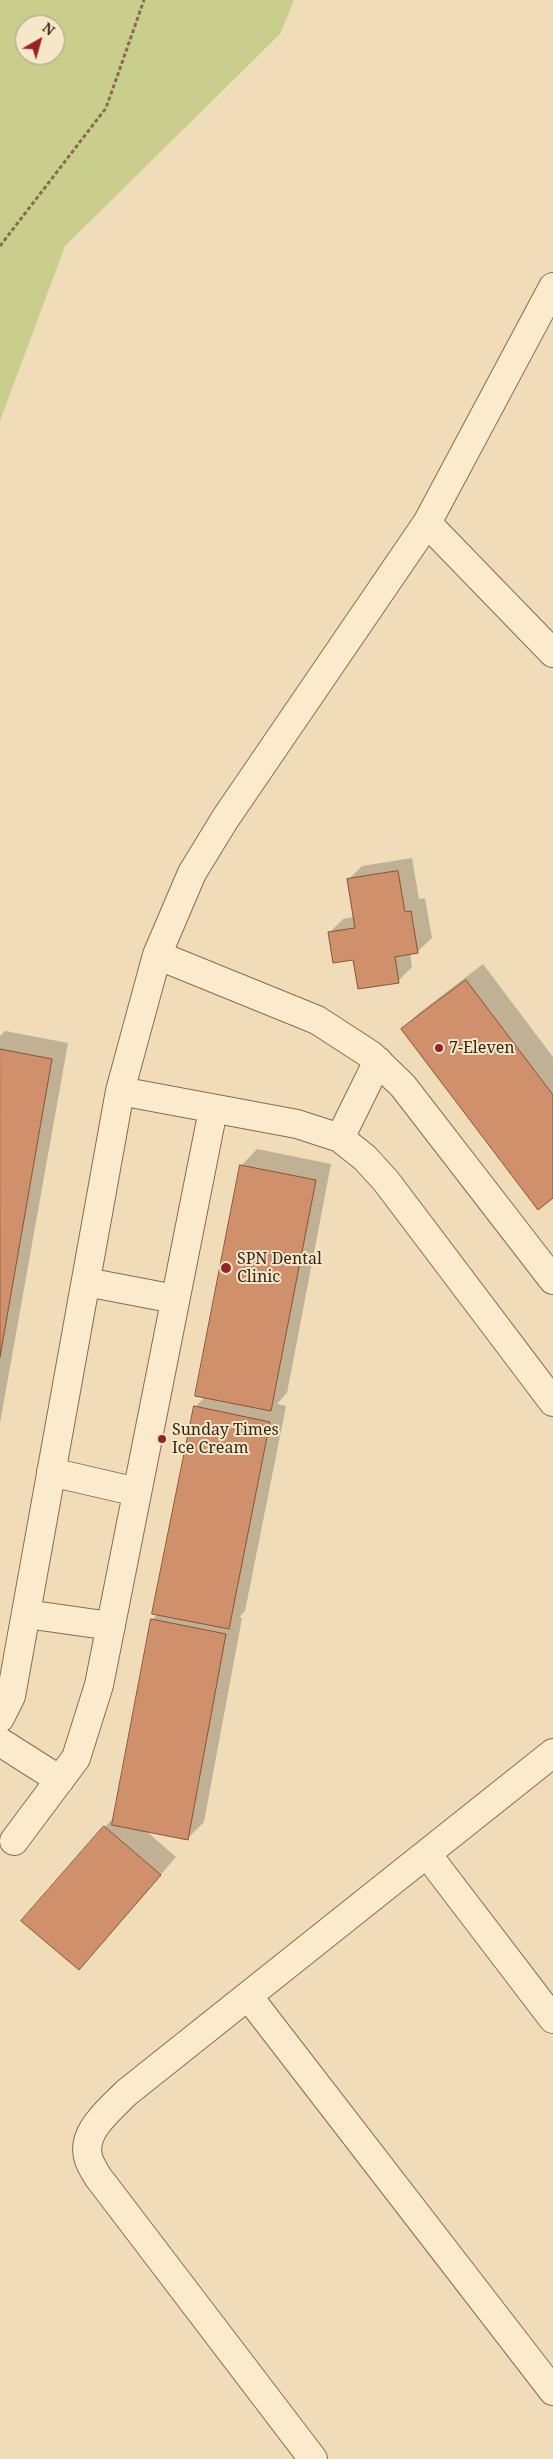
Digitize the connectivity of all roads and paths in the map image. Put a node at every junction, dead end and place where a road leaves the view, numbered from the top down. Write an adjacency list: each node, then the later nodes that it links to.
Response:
1 (144, 0): 2 (path)
2 (0, 246)
3 (553, 287): 4 (street)
4 (427, 523): 5 (street); 6 (street)
5 (553, 653)
6 (157, 955): 7 (street); 8 (street)
7 (378, 1061): 10 (street); 11 (street)
8 (120, 1091): 9 (street); 12 (street)
9 (213, 1110): 10 (street); 13 (street)
10 (340, 1138): 14 (street)
11 (553, 1280)
12 (86, 1282): 13 (street); 15 (street)
13 (175, 1300): 16 (street)
14 (553, 1402)
15 (51, 1472): 16 (street); 17 (street)
16 (137, 1492): 18 (street)
17 (26, 1614): 18 (street); 19 (street)
18 (111, 1626): 22 (street)
19 (0, 1718)
20 (0, 1742): 22 (street)
21 (553, 1753): 24 (street)
22 (60, 1780): 23 (street)
23 (14, 1841)
24 (427, 1854): 25 (street); 26 (street)
25 (248, 1996): 27 (street); 28 (street)
26 (553, 2019)
27 (553, 2392)
28 (312, 2459)

